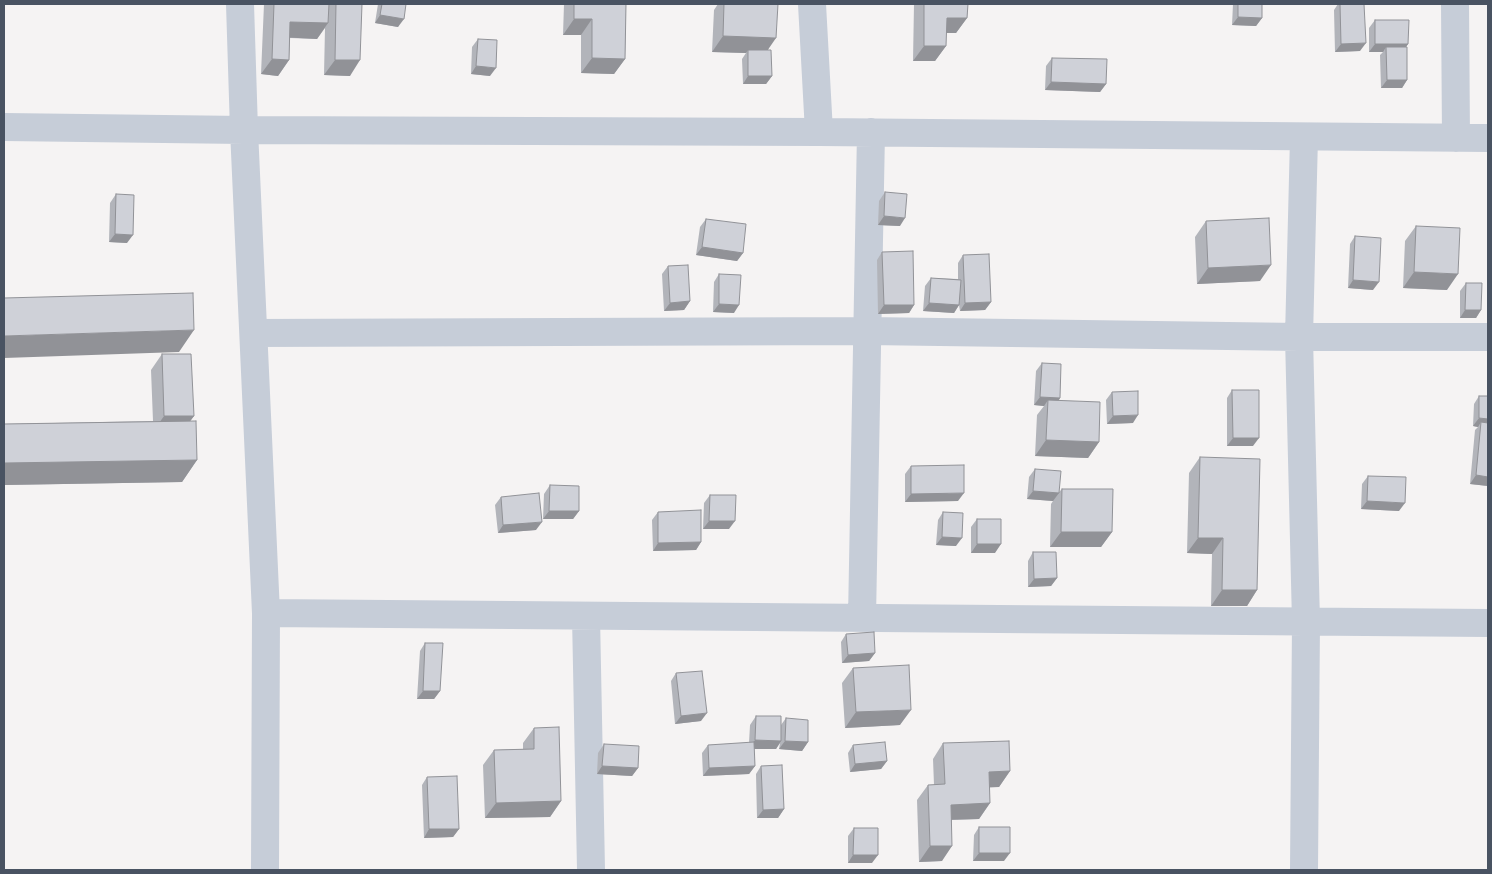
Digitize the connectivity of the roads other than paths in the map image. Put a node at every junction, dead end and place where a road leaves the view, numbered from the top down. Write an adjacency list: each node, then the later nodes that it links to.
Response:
1 (240, 4): 5 (street)
2 (812, 4): 6 (street)
3 (1455, 4): 9 (street)
4 (4, 127): 5 (street)
5 (244, 130): 6 (street); 12 (street)
6 (819, 132): 7 (street)
7 (871, 132): 8 (street); 11 (street)
8 (1304, 137): 9 (street); 14 (street)
9 (1456, 138): 10 (street)
10 (1488, 138)
11 (868, 332): 12 (street); 14 (street); 17 (street)
12 (254, 333): 15 (street)
13 (1488, 337): 14 (street)
14 (1299, 338): 18 (street)
15 (266, 613): 16 (street); 20 (street)
16 (586, 616): 17 (street); 21 (street)
17 (862, 618): 18 (street)
18 (1306, 622): 19 (street); 22 (street)
19 (1488, 623)
20 (265, 870)
21 (591, 870)
22 (1304, 870)

